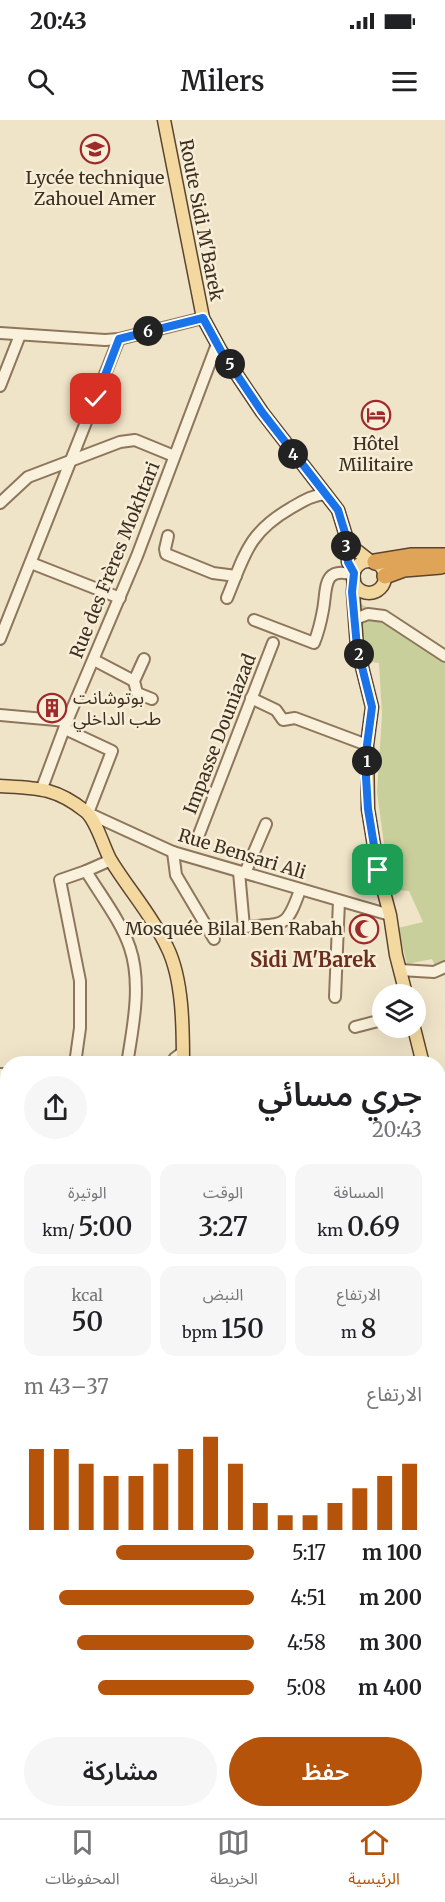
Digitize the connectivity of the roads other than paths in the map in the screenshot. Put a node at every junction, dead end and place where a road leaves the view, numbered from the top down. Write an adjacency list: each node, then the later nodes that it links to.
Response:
1 (164, 120): 2 (main road, Route Sidi M'Barek)
2 (203, 318): 5 (street); 6 (main road, Route Sidi M'Barek)
3 (0, 333): 4 (street)
4 (20, 335): 5 (street); 7 (street)
5 (119, 339): 9 (street)
6 (217, 344): 8 (street, Rue des Frères Mokhtari); 10 (main road, Route Sidi M'Barek)
7 (0, 386)
8 (174, 456): 9 (street); 22 (street, Rue des Frères Mokhtari)
9 (72, 459): 11 (street); 15 (street)
10 (326, 494): 13 (main road, Route Sidi M'Barek); 18 (street)
11 (0, 503)
12 (168, 536): 18 (street)
13 (346, 536): 16 (main road, Route Sidi M'Barek); 19 (main road, Route Sidi M'Barek)
14 (445, 556): 16 (highway)
15 (31, 562): 22 (street); 26 (street)
16 (373, 562): 19 (main road); 20 (main road)
17 (445, 566): 20 (highway)
18 (236, 576): 23 (street)
19 (354, 576): 21 (main road); 24 (main road, Route Sidi M'Barek); 25 (street)
20 (385, 576): 21 (main road)
21 (371, 592): 24 (main road)
22 (120, 598): 30 (street, Rue des Frères Mokhtari)
23 (227, 598)
24 (354, 614): 28 (street); 36 (main road, Route Sidi M'Barek)
25 (254, 620)
26 (0, 639)
27 (273, 643): 32 (street, Impasse Douniazad)
28 (445, 656)
29 (144, 659): 31 (street)
30 (94, 660): 31 (street); 35 (street, Rue des Frères Mokhtari)
31 (135, 681): 33 (street)
32 (252, 698): 36 (street); 41 (street, Impasse Douniazad)
33 (152, 699)
34 (0, 715): 35 (street)
35 (66, 725): 38 (street, Rue des Frères Mokhtari); 39 (street)
36 (367, 745): 48 (main road, Route Sidi M'Barek)
37 (0, 786): 38 (main road)
38 (48, 790): 39 (main road)
39 (88, 813): 42 (street, Rue Bensari Ali); 43 (main road)
40 (266, 824): 45 (street)
41 (198, 837)
42 (173, 852): 45 (street, Rue Bensari Ali); 49 (street)
43 (111, 860): 44 (street); 59 (main road)
44 (86, 872): 57 (street); 58 (street)
45 (242, 873): 46 (street, Rue Bensari Ali); 46 (street)
46 (300, 890): 47 (street, Rue Bensari Ali)
47 (339, 902): 48 (street, Rue Bensari Ali); 53 (street)
48 (390, 915): 51 (main road, Route Sidi M'Barek)
49 (214, 939)
50 (445, 967): 51 (street)
51 (400, 969): 52 (main road, Route Sidi M'Barek)
52 (404, 984)
53 (335, 997)
54 (372, 1023): 55 (street)
55 (355, 1027)
56 (416, 1038): 60 (main road)
57 (76, 1056)
58 (128, 1056)
59 (183, 1056)
60 (421, 1056)

